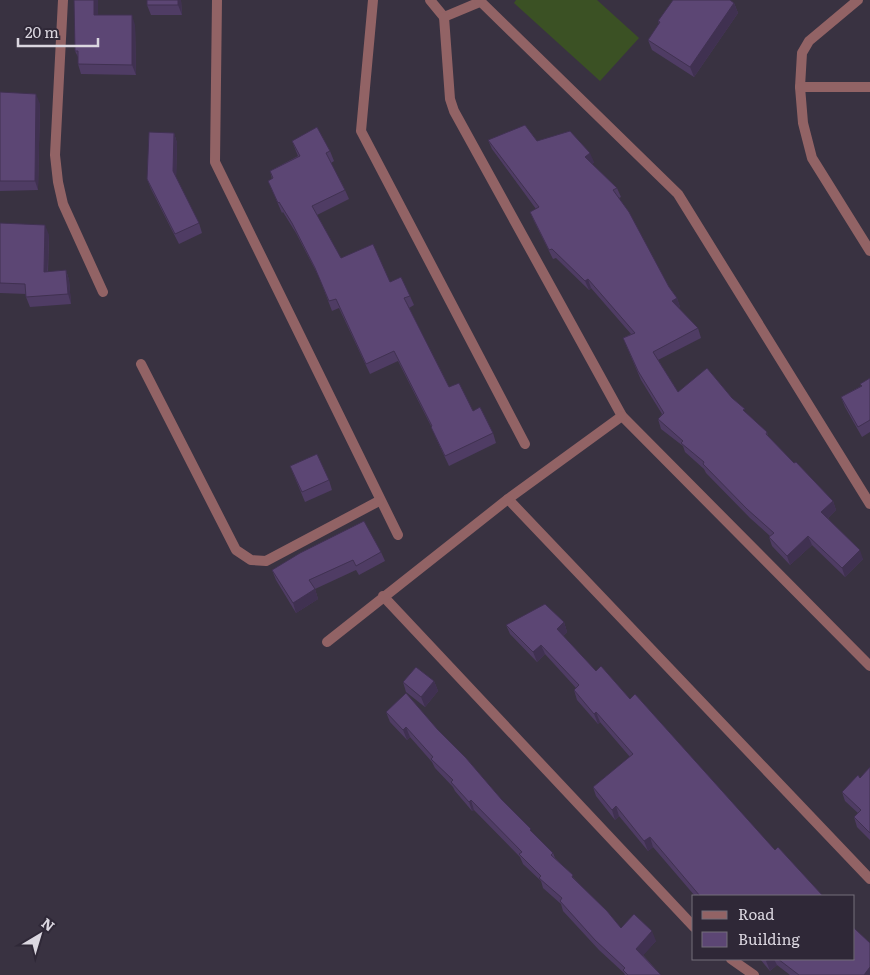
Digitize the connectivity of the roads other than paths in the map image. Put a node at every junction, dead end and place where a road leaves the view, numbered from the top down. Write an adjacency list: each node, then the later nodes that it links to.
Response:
1 (63, 0): 11 (street)
2 (217, 0): 16 (street)
3 (373, 0): 14 (street)
4 (430, 0): 7 (street)
5 (858, 0): 8 (street)
6 (479, 1): 7 (street); 17 (street)
7 (444, 17): 13 (street)
8 (800, 87): 9 (street); 10 (street)
9 (870, 87)
10 (870, 251)
11 (103, 292)
12 (141, 364): 16 (street)
13 (622, 416): 15 (street); 21 (street)
14 (525, 444)
15 (508, 499): 19 (street); 22 (street)
16 (380, 501): 18 (street)
17 (870, 504)
18 (398, 535)
19 (383, 596): 20 (street); 23 (street)
20 (327, 642)
21 (870, 666)
22 (870, 879)
23 (692, 925)
24 (732, 960): 25 (street)
25 (754, 975)

